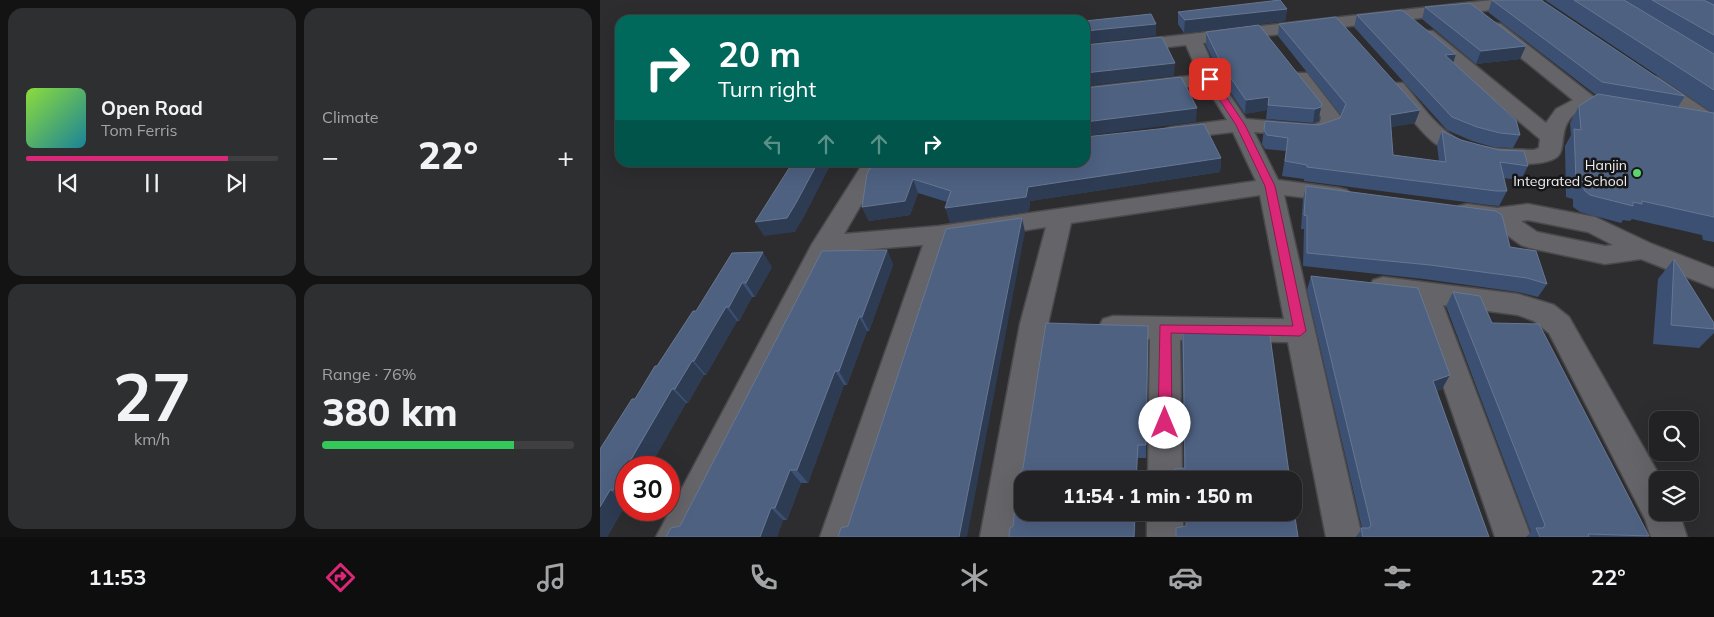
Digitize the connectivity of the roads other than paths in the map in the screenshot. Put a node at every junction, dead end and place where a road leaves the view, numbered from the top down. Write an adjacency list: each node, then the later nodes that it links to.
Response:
1 (1533, 0): 2 (street); 3 (street)
2 (1469, 7): 4 (street); 14 (street)
3 (1548, 11)
4 (1402, 14): 5 (street); 20 (street)
5 (1337, 21): 7 (street); 8 (street)
6 (1192, 38): 8 (street); 9 (street); 12 (street)
7 (1356, 43)
8 (1276, 47): 18 (street)
9 (1090, 50)
10 (1382, 71): 20 (street)
11 (1639, 73): 17 (street)
12 (1210, 79): 13 (street); 18 (street)
13 (1090, 93)
14 (1588, 102): 15 (street); 20 (street)
15 (1636, 110)
16 (1665, 115): 17 (street)
17 (1713, 124)
18 (1240, 125): 19 (street); 22 (street)
19 (1153, 136)
20 (1549, 136)
21 (882, 167): 27 (street)
22 (1270, 186): 23 (street); 25 (street); 28 (street)
23 (1359, 197)
24 (1448, 209): 29 (street)
25 (1061, 216): 26 (street); 42 (street)
26 (939, 235): 27 (street); 41 (street)
27 (825, 244): 40 (street)
28 (1290, 277): 30 (street); 35 (street)
29 (1714, 278)
30 (1319, 280)
31 (1357, 284): 32 (street)
32 (1424, 291): 37 (street); 45 (street)
33 (1090, 326): 34 (street)
34 (1165, 328): 35 (street); 36 (street)
35 (1300, 331): 44 (street)
36 (1165, 471)
37 (1649, 490)
38 (1165, 521): 43 (street)
39 (1664, 521): 46 (street)
40 (674, 537)
41 (838, 537)
42 (998, 537)
43 (1165, 537)
44 (1344, 537)
45 (1513, 537)
46 (1669, 537)

